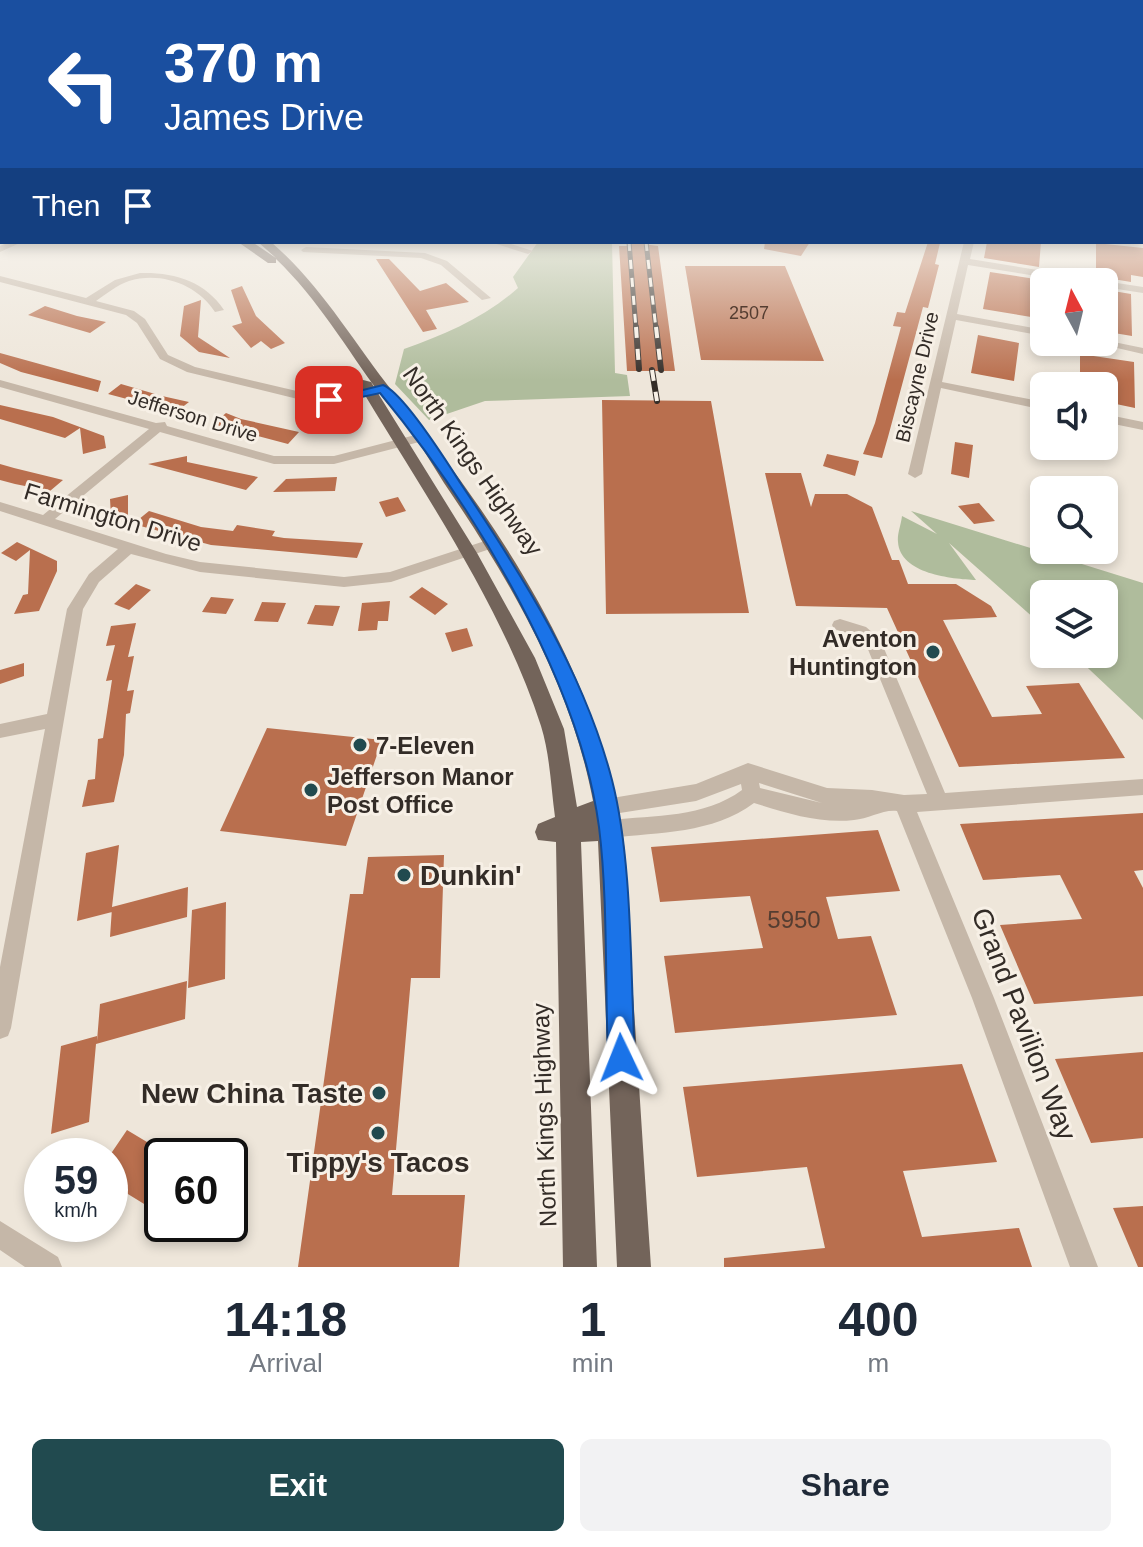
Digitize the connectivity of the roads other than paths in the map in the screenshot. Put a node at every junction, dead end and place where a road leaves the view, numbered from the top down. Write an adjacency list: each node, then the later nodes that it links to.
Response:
1 (275, 262): 19 (main road, North Kings Highway)
2 (287, 262): 19 (main road, North Kings Highway)
3 (441, 262): 10 (street)
4 (964, 262): 13 (street, Biscayne Drive)
5 (971, 262): 6 (street)
6 (1030, 272)
7 (0, 279): 11 (street)
8 (1118, 286): 9 (street)
9 (1143, 290)
10 (486, 298)
11 (90, 300): 12 (street); 19 (street)
12 (219, 310)
13 (952, 316): 14 (street); 18 (street, Biscayne Drive)
14 (1030, 330)
15 (1118, 346): 16 (street)
16 (1143, 351)
17 (0, 383): 22 (street, Jefferson Drive)
18 (937, 384): 20 (street); 26 (street, Biscayne Drive)
19 (376, 390): 24 (main road, North Kings Highway); 25 (main road, North Kings Highway)
20 (1030, 403)
21 (1118, 421): 23 (street)
22 (161, 425): 25 (street, Jefferson Drive); 28 (street)
23 (1143, 426)
24 (423, 437): 25 (street, Jefferson Drive); 29 (main road, North Kings Highway)
25 (403, 441): 31 (main road, North Kings Highway)
26 (915, 474)
27 (0, 506): 28 (street, Farmington Drive)
28 (44, 521): 30 (street, Farmington Drive)
29 (494, 543): 31 (street, Farmington Drive); 40 (main road, North Kings Highway)
30 (127, 549): 31 (street, Farmington Drive); 33 (street)
31 (468, 553): 41 (main road, North Kings Highway)
32 (840, 625): 38 (street)
33 (54, 720): 34 (street); 42 (street)
34 (0, 731)
35 (748, 771): 37 (street); 39 (street); 40 (street)
36 (1143, 787): 38 (street)
37 (752, 794): 39 (street); 40 (street)
38 (939, 801): 39 (street)
39 (898, 803): 47 (street, Grand Pavilion Way)
40 (608, 818): 41 (main road); 46 (main road, North Kings Highway)
41 (568, 827): 45 (main road, North Kings Highway)
42 (0, 1028)
43 (0, 1234): 44 (street)
44 (48, 1267)
45 (580, 1267)
46 (634, 1267)
47 (1084, 1267)

